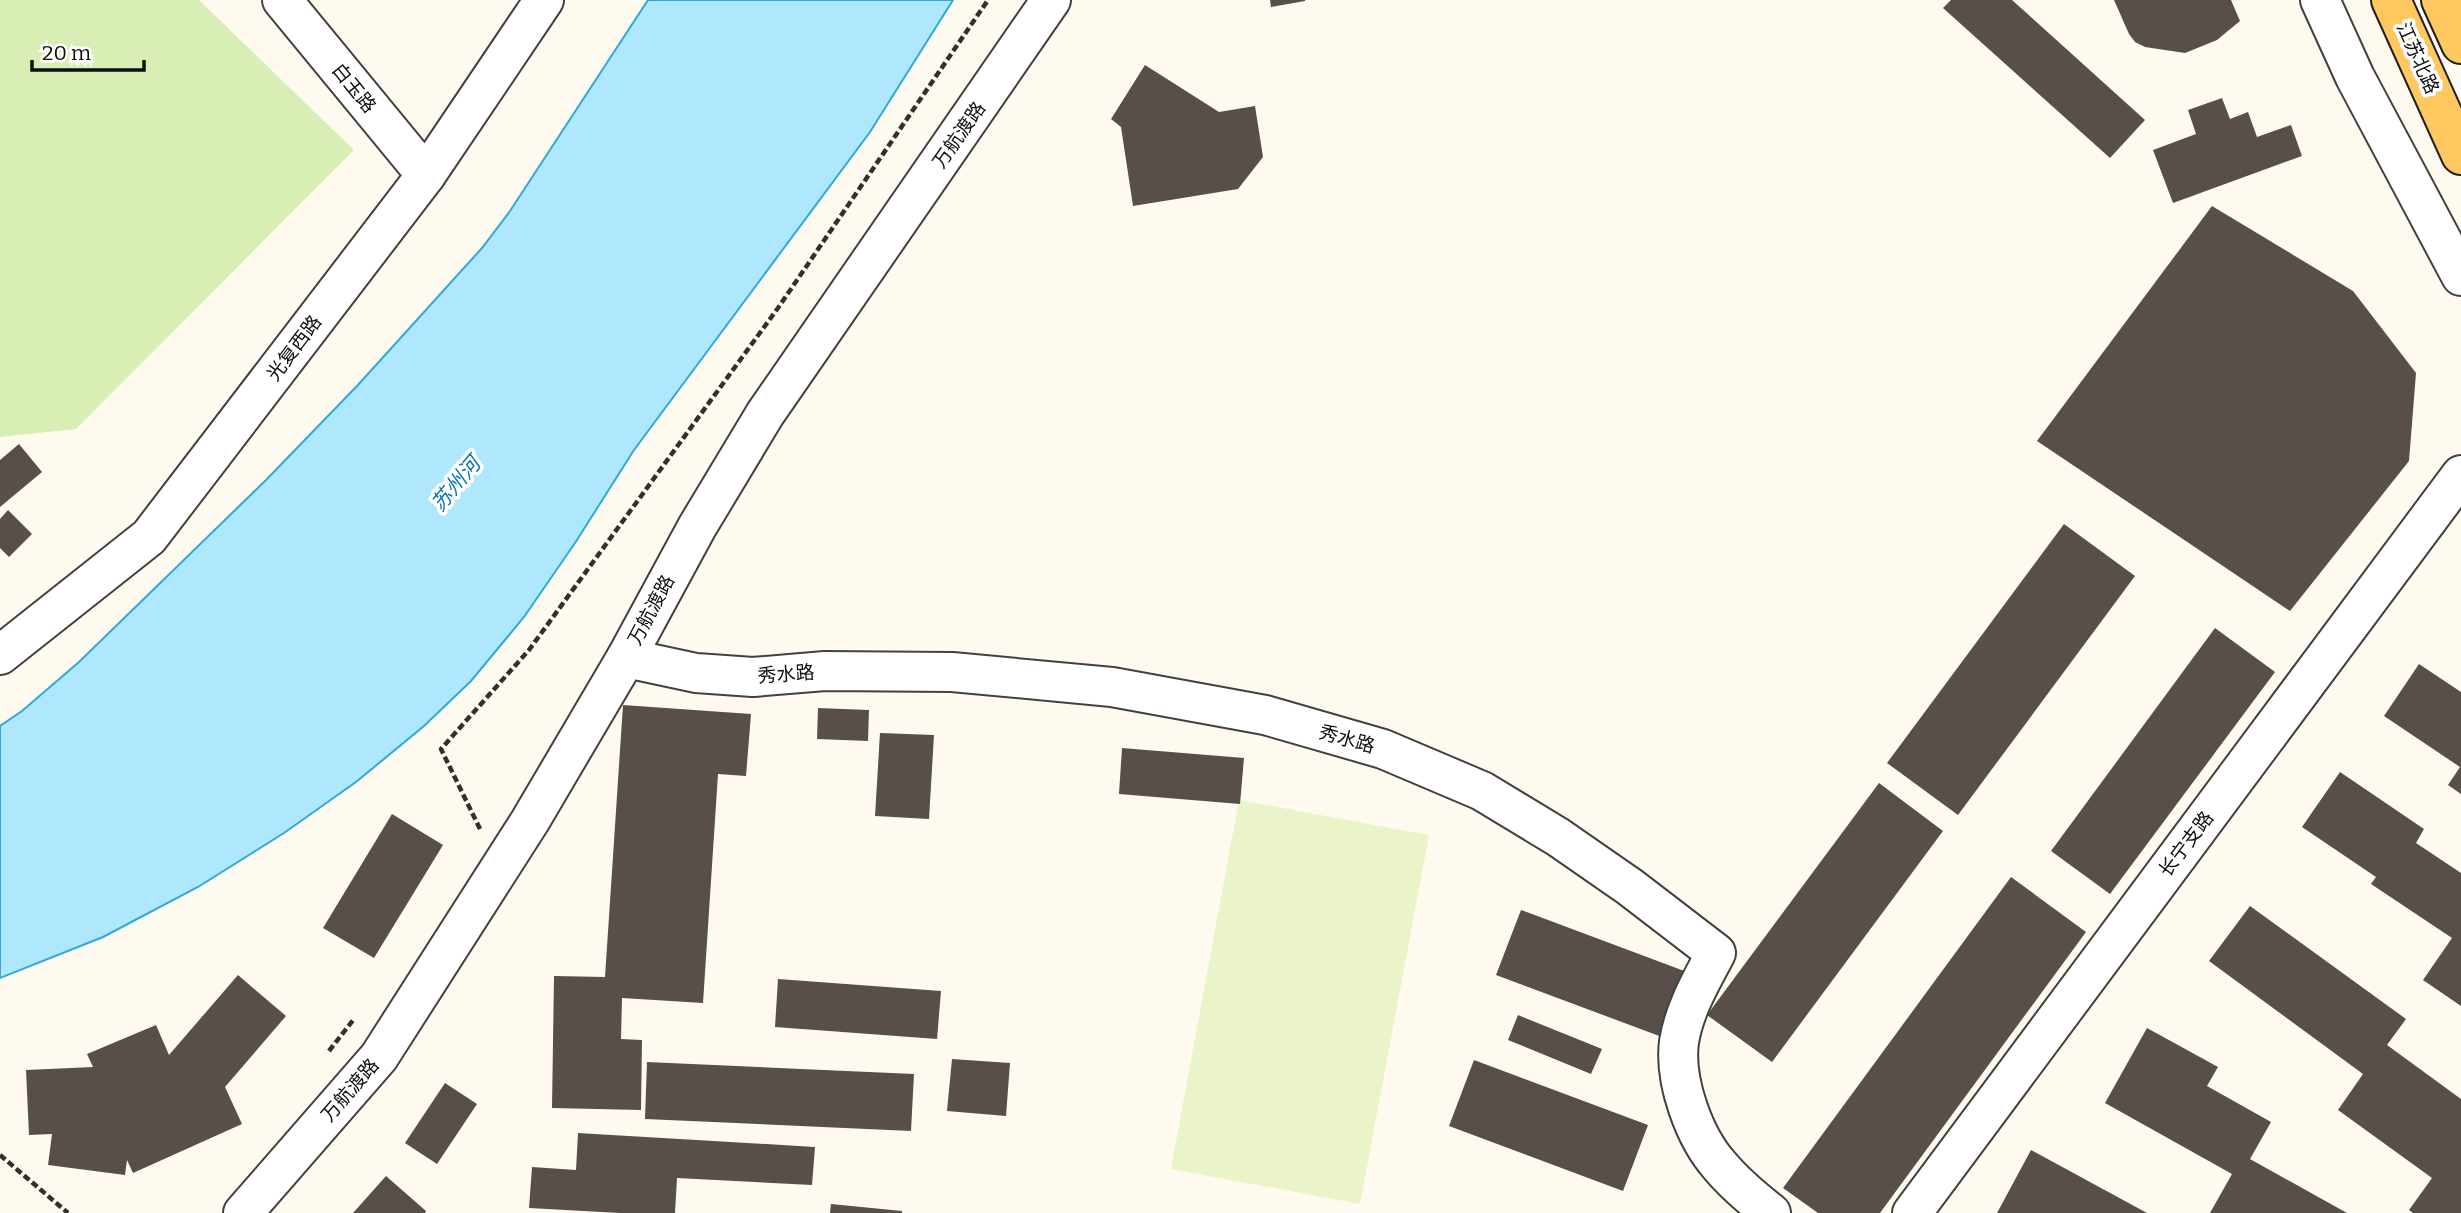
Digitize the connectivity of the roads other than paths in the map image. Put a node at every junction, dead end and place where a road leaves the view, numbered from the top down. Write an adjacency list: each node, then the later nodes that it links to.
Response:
1 (282, 0): 9 (street, 白玉路)
2 (544, 0): 9 (street, 光复西路)
3 (1051, 0): 13 (street, 万航渡路)
4 (2320, 0): 10 (street)
5 (2391, 0): 8 (main road, 江苏北路)
6 (2441, 0): 7 (main road)
7 (2461, 44)
8 (2461, 155)
9 (426, 175): 12 (street, 光复西路)
10 (2461, 275)
11 (2461, 475): 16 (street, 长宁支路)
12 (0, 655)
13 (626, 657): 14 (street, 万航渡路); 15 (street, 秀水路)
14 (243, 1213)
15 (1771, 1213)
16 (1912, 1213)

